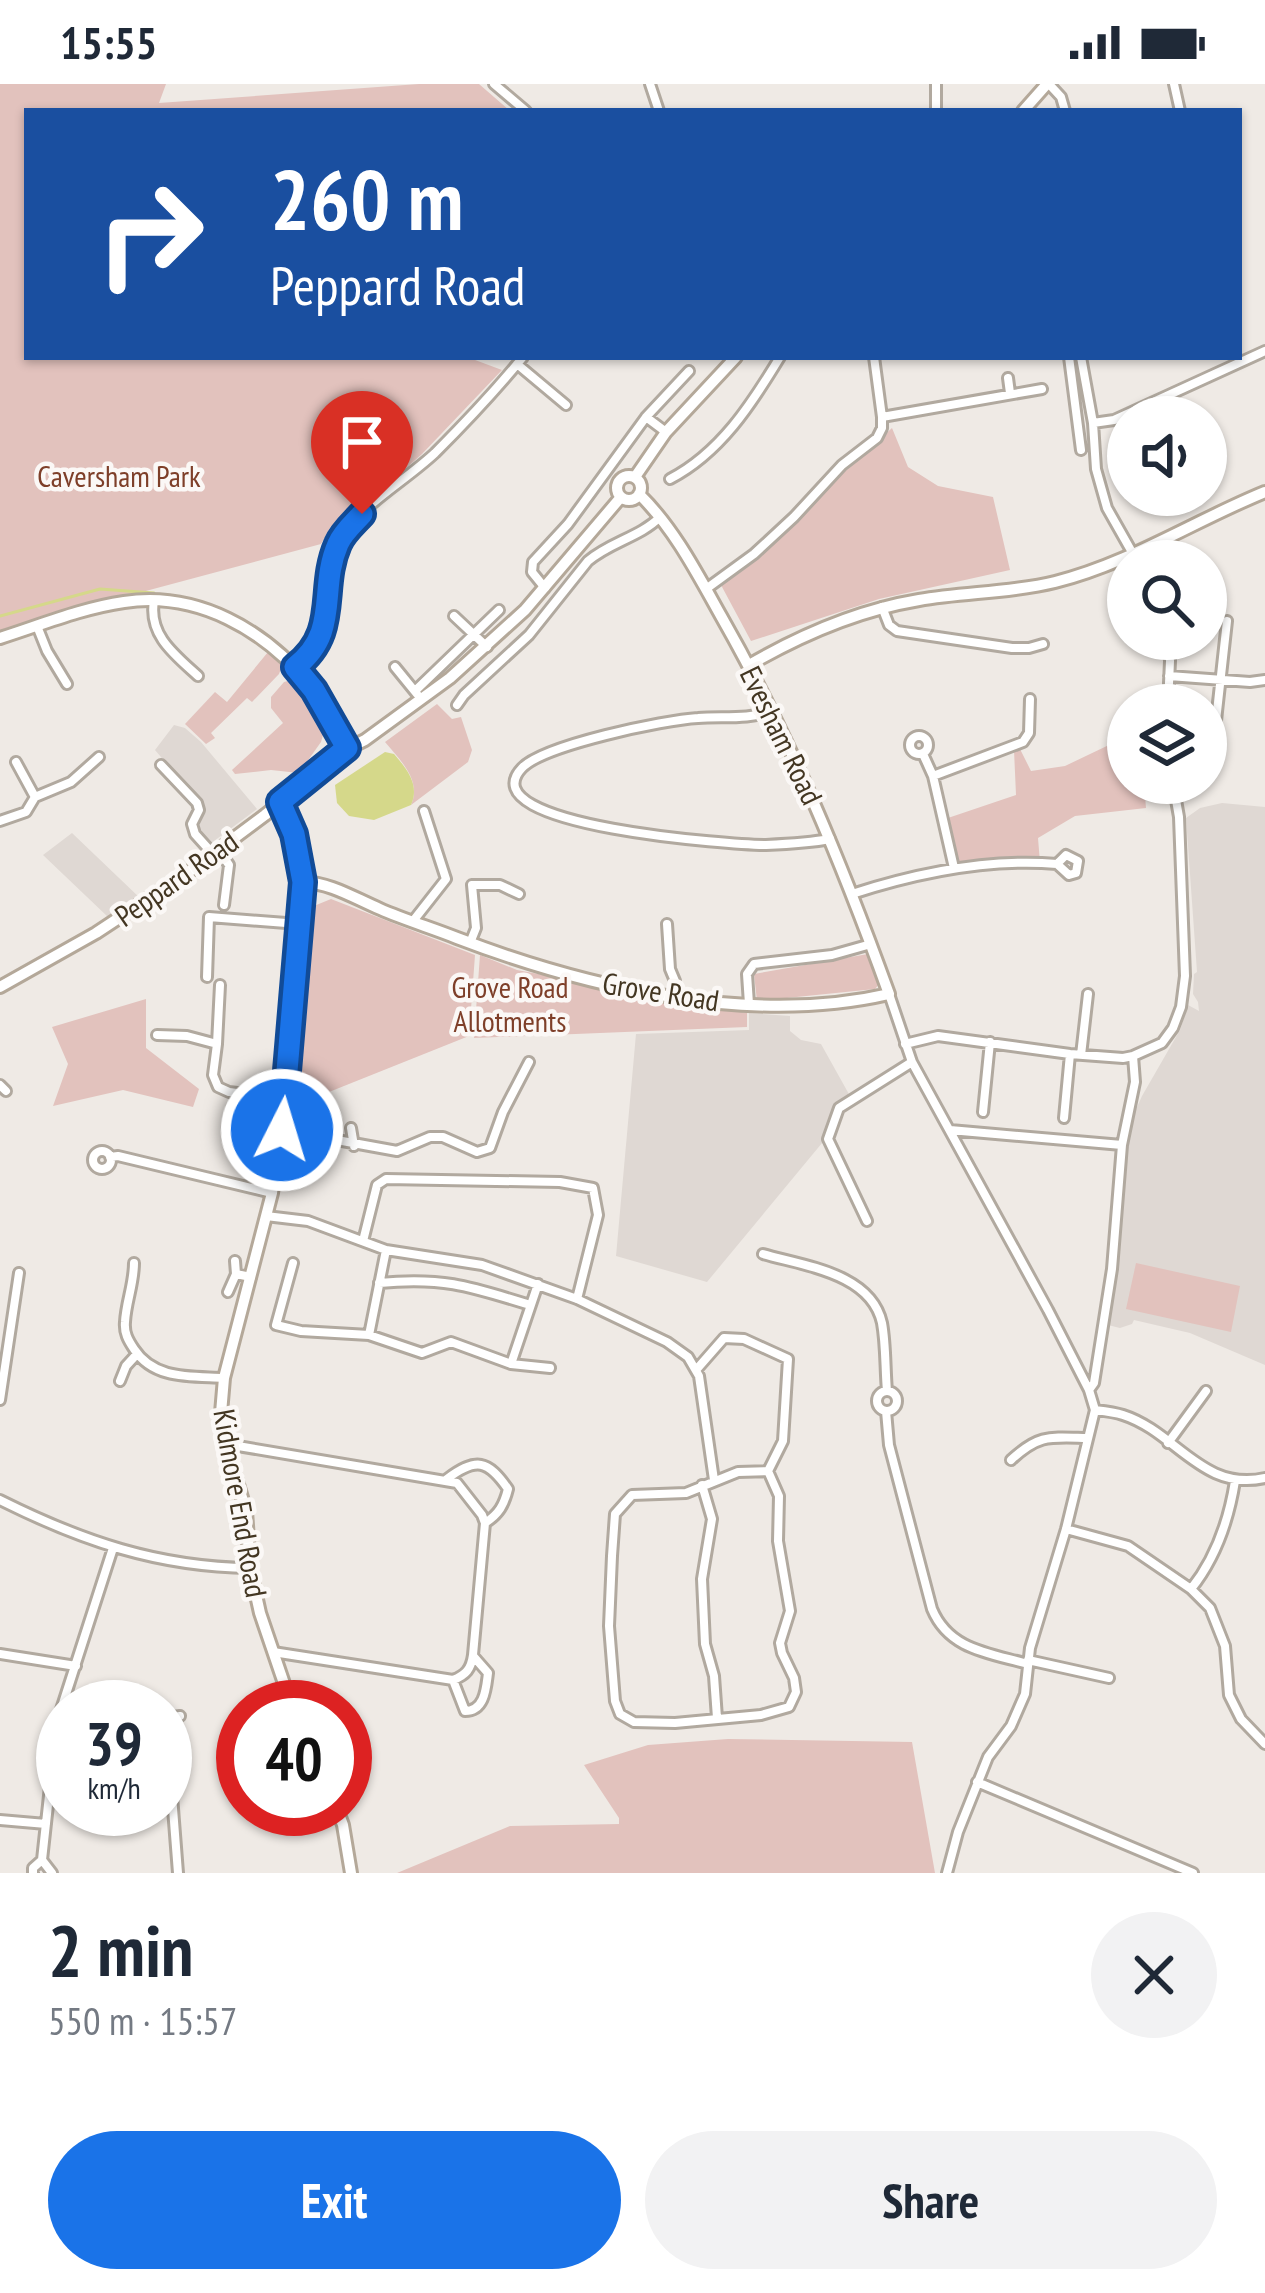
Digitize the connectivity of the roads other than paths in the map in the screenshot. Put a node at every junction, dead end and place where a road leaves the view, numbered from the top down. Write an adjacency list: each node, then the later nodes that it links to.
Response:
1 (494, 84): 3 (street)
2 (1048, 84): 4 (street)
3 (522, 108)
4 (1026, 108)
5 (1265, 351): 20 (street)
6 (520, 360): 16 (street); 47 (street)
7 (733, 360): 21 (street)
8 (778, 360): 24 (street)
9 (874, 360): 18 (street)
10 (1070, 360): 19 (street)
11 (1082, 360): 20 (street)
12 (689, 371): 17 (street)
13 (1008, 379): 15 (street)
14 (1042, 389): 15 (street)
15 (1010, 392): 18 (street)
16 (566, 405)
17 (646, 417): 21 (street); 32 (street)
18 (881, 417): 33 (street)
19 (1077, 420): 20 (street); 22 (street)
20 (1093, 420): 29 (street)
21 (666, 433): 23 (street)
22 (1081, 450)
23 (635, 476): 26 (street); 27 (street)
24 (670, 479)
25 (1265, 491): 30 (street)
26 (640, 494): 27 (street); 28 (street, Evesham Road)
27 (621, 496): 32 (street, Peppard Road)
28 (660, 517): 33 (street, Evesham Road); 59 (street)
29 (1125, 540)
30 (1168, 540)
31 (1107, 566): 35 (street)
32 (545, 588): 42 (street, Peppard Road)
33 (706, 589): 45 (street, Evesham Road)
34 (154, 601): 38 (street); 47 (street); 49 (street)
35 (882, 608): 41 (street); 45 (street)
36 (499, 610): 39 (street)
37 (454, 616): 39 (street)
38 (37, 626): 40 (street); 51 (street)
39 (475, 635): 42 (street); 57 (street)
40 (0, 638)
41 (1043, 644)
42 (487, 647): 57 (street, Peppard Road)
43 (1169, 660): 50 (street)
44 (1222, 660): 53 (street)
45 (749, 664): 60 (street, Evesham Road)
46 (1203, 665): 52 (street)
47 (295, 667): 61 (street)
48 (395, 667): 57 (street)
49 (198, 676)
50 (1169, 676): 52 (street); 55 (street)
51 (66, 677)
52 (1202, 678): 53 (street)
53 (1220, 680): 54 (street); 56 (street)
54 (1265, 680)
55 (1169, 684)
56 (1220, 684)
57 (418, 696): 61 (street, Peppard Road)
58 (1030, 699): 66 (street)
59 (457, 705)
60 (771, 711): 72 (street, Evesham Road); 72 (street)
61 (347, 748): 68 (street, Peppard Road)
62 (923, 754): 66 (street)
63 (99, 757): 67 (street)
64 (16, 762): 67 (street)
65 (161, 765): 73 (street)
66 (933, 776): 75 (street)
67 (35, 797): 71 (street)
68 (280, 802): 73 (street, Peppard Road); 76 (street, Kidmore End Road)
69 (1177, 804): 97 (street)
70 (424, 812): 80 (street)
71 (0, 821)
72 (830, 838): 78 (street, Evesham Road)
73 (216, 853): 79 (street); 87 (street, Peppard Road)
74 (1057, 865): 75 (street)
75 (954, 868): 78 (street)
76 (303, 882): 80 (street, Grove Road); 81 (street, Kidmore End Road)
77 (519, 894): 83 (street)
78 (852, 894): 84 (street, Evesham Road)
79 (224, 905)
80 (413, 921): 83 (street, Grove Road)
81 (299, 924): 85 (street); 100 (street, Kidmore End Road)
82 (667, 924): 90 (street)
83 (470, 943): 90 (street, Grove Road)
84 (871, 944): 88 (street, Evesham Road); 91 (street, Grove Road)
85 (207, 977)
86 (220, 985): 94 (street)
87 (0, 987)
88 (889, 994): 91 (street, Grove Road); 95 (street)
89 (1088, 994): 96 (street)
90 (673, 996): 91 (street, Grove Road)
91 (749, 1004)
92 (157, 1035): 94 (street)
93 (990, 1042): 95 (street); 96 (street); 101 (street)
94 (217, 1044): 100 (street)
95 (905, 1044): 99 (street)
96 (1076, 1055): 97 (street); 102 (street)
97 (1133, 1056): 106 (street)
98 (529, 1062): 107 (street)
99 (912, 1062): 105 (street); 111 (street)
100 (285, 1099): 104 (street, Kidmore End Road)
101 (982, 1112)
102 (1064, 1118)
103 (351, 1128): 107 (street)
104 (282, 1130): 107 (street); 109 (street, Kidmore End Road)
105 (950, 1130): 106 (street); 133 (street)
106 (1121, 1145): 133 (street)
107 (354, 1146)
108 (110, 1156): 109 (street)
109 (272, 1192): 110 (street, Kidmore End Road)
110 (266, 1216): 112 (street); 120 (street, Kidmore End Road)
111 (868, 1221)
112 (363, 1241): 113 (street); 124 (street)
113 (386, 1250): 121 (street); 122 (street)
114 (763, 1254): 156 (street)
115 (235, 1261): 119 (street)
116 (292, 1262): 126 (street)
117 (134, 1263): 127 (street)
118 (19, 1273): 135 (street)
119 (236, 1274): 120 (street); 123 (street)
120 (251, 1277): 131 (street, Kidmore End Road)
121 (379, 1283): 125 (street); 126 (street)
122 (538, 1284): 124 (street); 125 (street)
123 (227, 1292)
124 (577, 1299): 130 (street)
125 (530, 1305): 128 (street)
126 (368, 1336): 128 (street)
127 (137, 1354): 131 (street); 132 (street)
128 (511, 1364): 129 (street)
129 (550, 1368)
130 (696, 1370): 141 (street); 144 (street)
131 (224, 1378): 139 (street, Kidmore End Road)
132 (120, 1381)
133 (1089, 1390): 136 (street)
134 (1206, 1390): 138 (street)
135 (0, 1400)
136 (1095, 1410): 137 (street); 138 (street)
137 (1087, 1438): 140 (street); 149 (street)
138 (1168, 1443): 145 (street)
139 (226, 1444): 143 (street); 151 (street, Kidmore End Road)
140 (1011, 1460)
141 (768, 1471): 144 (street); 162 (street)
142 (1265, 1478): 145 (street)
143 (446, 1479): 148 (street); 148 (street)
144 (714, 1480): 146 (street)
145 (1235, 1481): 152 (street)
146 (702, 1486): 162 (street); 162 (street)
147 (0, 1500): 150 (street)
148 (485, 1523): 155 (street)
149 (1066, 1529): 152 (street); 156 (street)
150 (113, 1548): 151 (street); 157 (street)
151 (250, 1568): 153 (street, Kidmore End Road)
152 (1191, 1589): 163 (street)
153 (273, 1652): 159 (street); 161 (street, Kidmore End Road)
154 (0, 1654): 157 (street)
155 (473, 1655): 159 (street); 159 (street)
156 (1028, 1662): 158 (street); 164 (street)
157 (76, 1666): 160 (street)
158 (1109, 1678)
159 (453, 1679)
160 (71, 1680)
161 (283, 1680)
162 (717, 1718)
163 (1264, 1741)
164 (977, 1782): 175 (street); 176 (street)
165 (0, 1820): 166 (street)
166 (36, 1822)
167 (45, 1836): 170 (street)
168 (175, 1836): 173 (street)
169 (345, 1836): 174 (street)
170 (42, 1860): 171 (street); 172 (street)
171 (34, 1873)
172 (52, 1873)
173 (178, 1873)
174 (351, 1873)
175 (947, 1873)
176 (1193, 1873)

